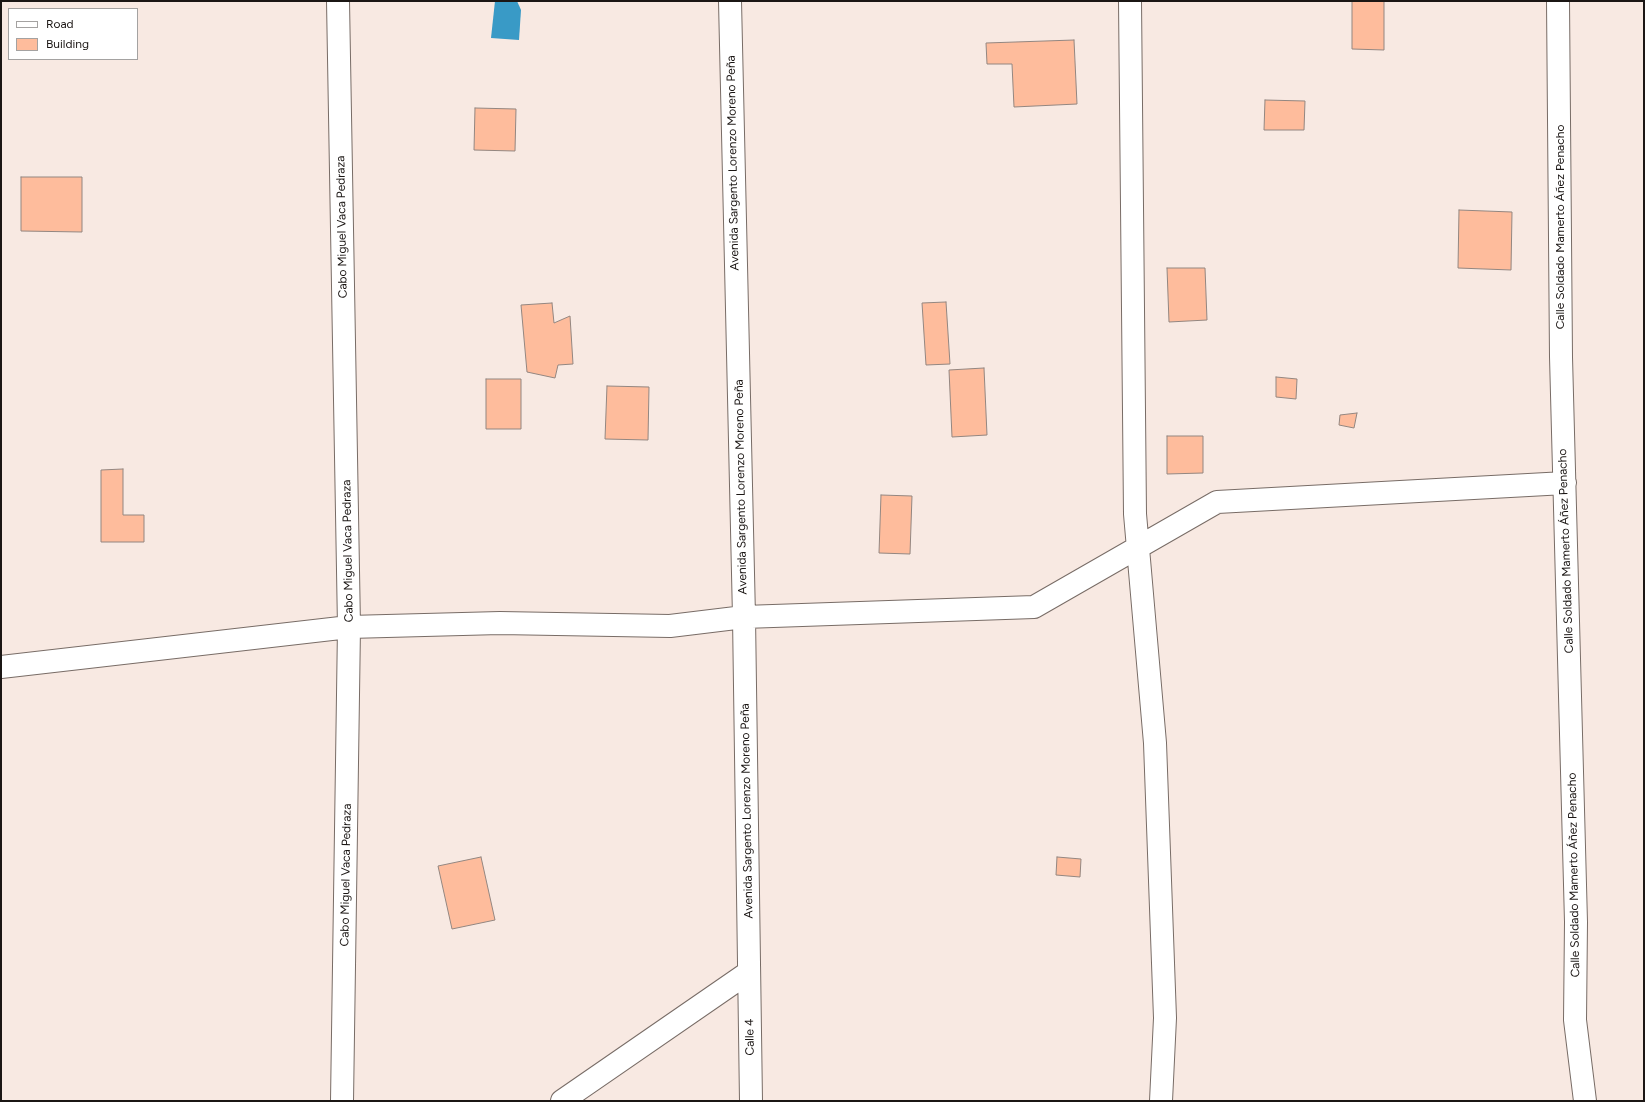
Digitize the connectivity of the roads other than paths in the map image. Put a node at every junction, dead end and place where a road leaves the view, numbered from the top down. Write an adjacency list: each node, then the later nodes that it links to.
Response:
1 (338, 1): 8 (street, Cabo Miguel Vaca Pedraza)
2 (730, 1): 7 (street, Avenida Sargento Lorenzo Moreno Peña)
3 (1130, 1): 6 (street)
4 (1558, 1): 5 (street, Calle Soldado Mamerto Áñez Penacho)
5 (1565, 483): 6 (street); 15 (street, Calle Soldado Mamerto Áñez Penacho)
6 (1138, 547): 7 (street); 14 (street)
7 (744, 618): 8 (street); 10 (street, Avenida Sargento Lorenzo Moreno Peña)
8 (349, 627): 9 (street); 11 (street, Cabo Miguel Vaca Pedraza)
9 (1, 667)
10 (749, 972): 12 (street); 13 (street, Calle 4)
11 (342, 1101)
12 (562, 1101)
13 (751, 1101)
14 (1161, 1101)
15 (1586, 1101)

